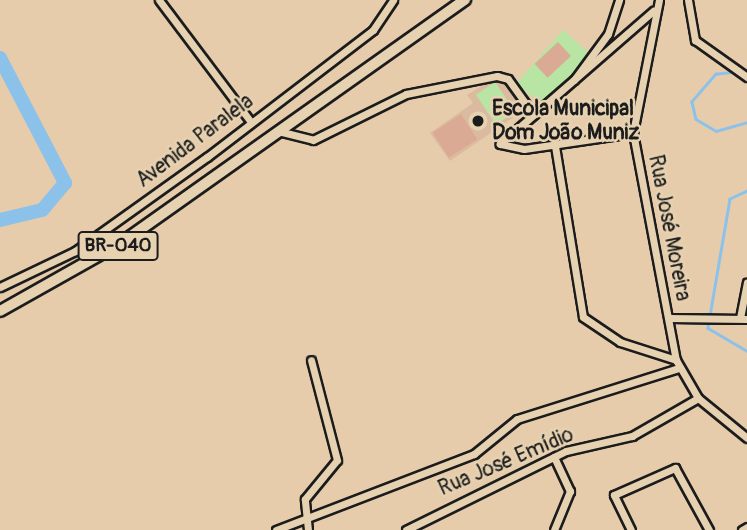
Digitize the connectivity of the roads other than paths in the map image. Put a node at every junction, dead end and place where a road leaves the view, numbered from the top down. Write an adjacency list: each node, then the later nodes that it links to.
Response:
1 (159, 0): 11 (street)
2 (393, 0): 11 (street, Avenida Paralela)
3 (465, 0): 12 (highway, BR-040)
4 (619, 0): 9 (street)
5 (659, 0): 7 (street, Rua José Moreira)
6 (688, 0): 8 (street)
7 (653, 11): 9 (street); 13 (street, Rua José Moreira)
8 (747, 77)
9 (572, 86): 10 (street)
10 (534, 115): 12 (street); 14 (street)
11 (251, 122): 16 (street, Avenida Paralela)
12 (282, 132): 17 (highway, BR-040)
13 (633, 133): 14 (street); 18 (street, Rua José Moreira)
14 (555, 146): 21 (street)
15 (747, 283): 19 (street)
16 (0, 287)
17 (0, 311)
18 (669, 318): 19 (street); 21 (street, Rua José Moreira)
19 (744, 318)
20 (312, 360): 26 (street)
21 (676, 360): 22 (street, Rua José Moreira)
22 (679, 368): 23 (street, Rua José Moreira); 26 (street)
23 (698, 398): 24 (street, Rua José Moreira); 25 (street, Rua José Emídio)
24 (747, 438)
25 (554, 457): 30 (street, Rua José Emídio); 31 (street)
26 (303, 516): 28 (street); 29 (street)
27 (747, 527): 34 (street)
28 (276, 530)
29 (309, 530)
30 (406, 530)
31 (554, 530)
32 (631, 530): 33 (street)
33 (709, 530)
34 (742, 530)

